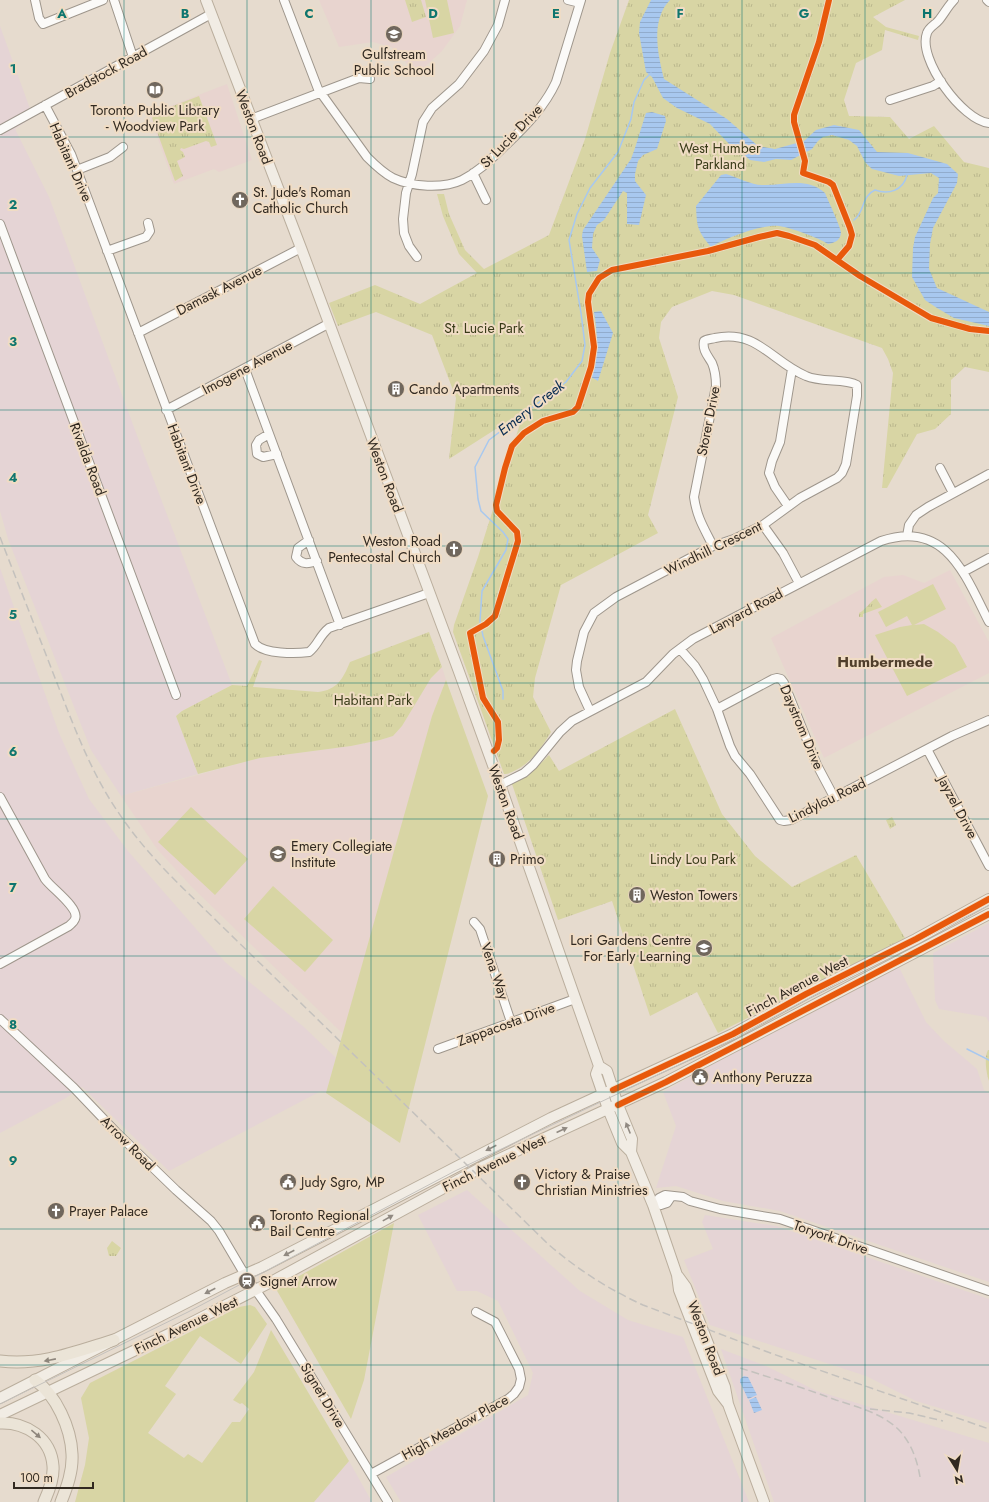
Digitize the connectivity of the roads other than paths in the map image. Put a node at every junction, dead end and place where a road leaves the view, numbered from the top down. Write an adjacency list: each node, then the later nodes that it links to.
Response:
1 (35, 0): 2 (street)
2 (103, 0)
3 (114, 0): 11 (street)
4 (206, 0): 10 (main road, Weston Road)
5 (284, 0): 14 (street, St Lucie Drive)
6 (505, 0): 23 (street)
7 (568, 0): 9 (street)
8 (954, 0): 13 (street)
9 (581, 2): 22 (street, St Lucie Drive)
10 (211, 14): 11 (street, Bradstock Road); 17 (main road, Weston Road)
11 (133, 57): 16 (street, Bradstock Road)
12 (370, 79): 14 (street)
13 (941, 81): 15 (street); 18 (street)
14 (320, 94): 17 (street); 23 (street, St Lucie Drive)
15 (890, 100)
16 (45, 105): 19 (street, Bradstock Road); 21 (street, Habitant Drive)
17 (251, 119): 27 (main road, Weston Road)
18 (989, 123)
19 (0, 130)
20 (123, 147): 21 (street)
21 (77, 170): 28 (street, Habitant Drive)
22 (473, 173): 23 (street, St Lucie Drive); 24 (street)
23 (409, 182): 29 (street)
24 (486, 200)
25 (148, 223): 28 (street)
26 (0, 224): 54 (street, Rivalda Road)
27 (301, 248): 30 (main road, Weston Road); 31 (street, Damask Avenue)
28 (107, 251): 31 (street, Habitant Drive)
29 (417, 257)
30 (328, 324): 32 (street, Imogene Avenue); 50 (main road, Weston Road)
31 (138, 333): 35 (street, Habitant Drive)
32 (245, 369): 35 (street, Imogene Avenue); 36 (street)
33 (792, 369): 34 (street, Storer Drive); 41 (street); 45 (street, Storer Drive)
34 (857, 385): 41 (street, Windhill Crescent)
35 (166, 410): 52 (street, Habitant Drive)
36 (269, 434): 37 (street); 37 (street)
37 (277, 454): 44 (street)
38 (940, 468): 40 (street)
39 (989, 474): 40 (street)
40 (953, 493): 43 (street)
41 (788, 506): 42 (street, Windhill Crescent)
42 (763, 525): 45 (street, Windhill Crescent); 49 (street)
43 (907, 536): 48 (street, Lanyard Road); 49 (street, Lanyard Road)
44 (309, 540): 47 (street); 47 (street)
45 (713, 546): 56 (street, Windhill Crescent)
46 (989, 558): 48 (street)
47 (317, 561): 52 (street)
48 (963, 572): 51 (street, Lanyard Road)
49 (799, 583): 53 (street, Lanyard Road)
50 (429, 593): 52 (street, Habitant Drive); 59 (main road, Weston Road)
51 (989, 622)
52 (340, 625)
53 (680, 649): 55 (street, Lindylou Road); 56 (street, Lanyard Road)
54 (176, 695)
55 (717, 709): 61 (street, Lindylou Road); 61 (street, Daystrom Drive)
56 (590, 711): 59 (street, Lanyard Road)
57 (989, 720): 58 (street, Lindylou Road)
58 (927, 749): 61 (street, Lindylou Road); 62 (street, Jayzel Drive)
59 (500, 785): 67 (main road, Weston Road)
60 (0, 797): 66 (street)
61 (834, 797)
62 (989, 866)
63 (989, 899): 72 (main road, Finch Avenue West)
64 (989, 914): 74 (main road, Finch Avenue West)
65 (474, 922): 69 (street, Vena Way)
66 (0, 964)
67 (575, 999): 69 (street, Zappacosta Drive); 71 (main road, Weston Road)
68 (0, 1019): 78 (street, Arrow Road)
69 (511, 1022): 70 (street, Zappacosta Drive)
70 (438, 1049)
71 (599, 1066): 72 (main road, Weston Road); 73 (main road, Weston Road)
72 (613, 1090): 73 (main road, Finch Avenue West); 74 (main road, Weston Road)
73 (603, 1094): 75 (main road, Weston Road); 78 (main road, Finch Avenue West, one-way to 78)
74 (618, 1105): 75 (main road, Finch Avenue West); 76 (main road, Weston Road, one-way to 74)
75 (608, 1109): 76 (main road, Weston Road); 79 (main road, Finch Avenue West, one-way to 75)
76 (632, 1152): 77 (main road, Weston Road)
77 (655, 1204): 80 (street, Toryork Drive); 93 (main road, Weston Road)
78 (245, 1275): 79 (street, Arrow Road); 82 (main road, Finch Avenue West, one-way to 82)
79 (256, 1290): 85 (main road, Finch Avenue West); 89 (street, Signet Drive)
80 (989, 1291)
81 (476, 1312): 89 (street, High Meadow Place)
82 (114, 1340): 83 (highway, one-way to 83); 84 (main road, Finch Avenue West)
83 (0, 1361)
84 (35, 1380): 85 (highway); 86 (main road, Finch Avenue West)
85 (47, 1392): 87 (main road, Finch Avenue West); 91 (highway)
86 (0, 1398)
87 (0, 1415)
88 (0, 1423): 90 (highway, one-way to 90)
89 (371, 1474): 92 (street, Signet Drive)
90 (44, 1502)
91 (61, 1502)
92 (388, 1502)
93 (764, 1502)

